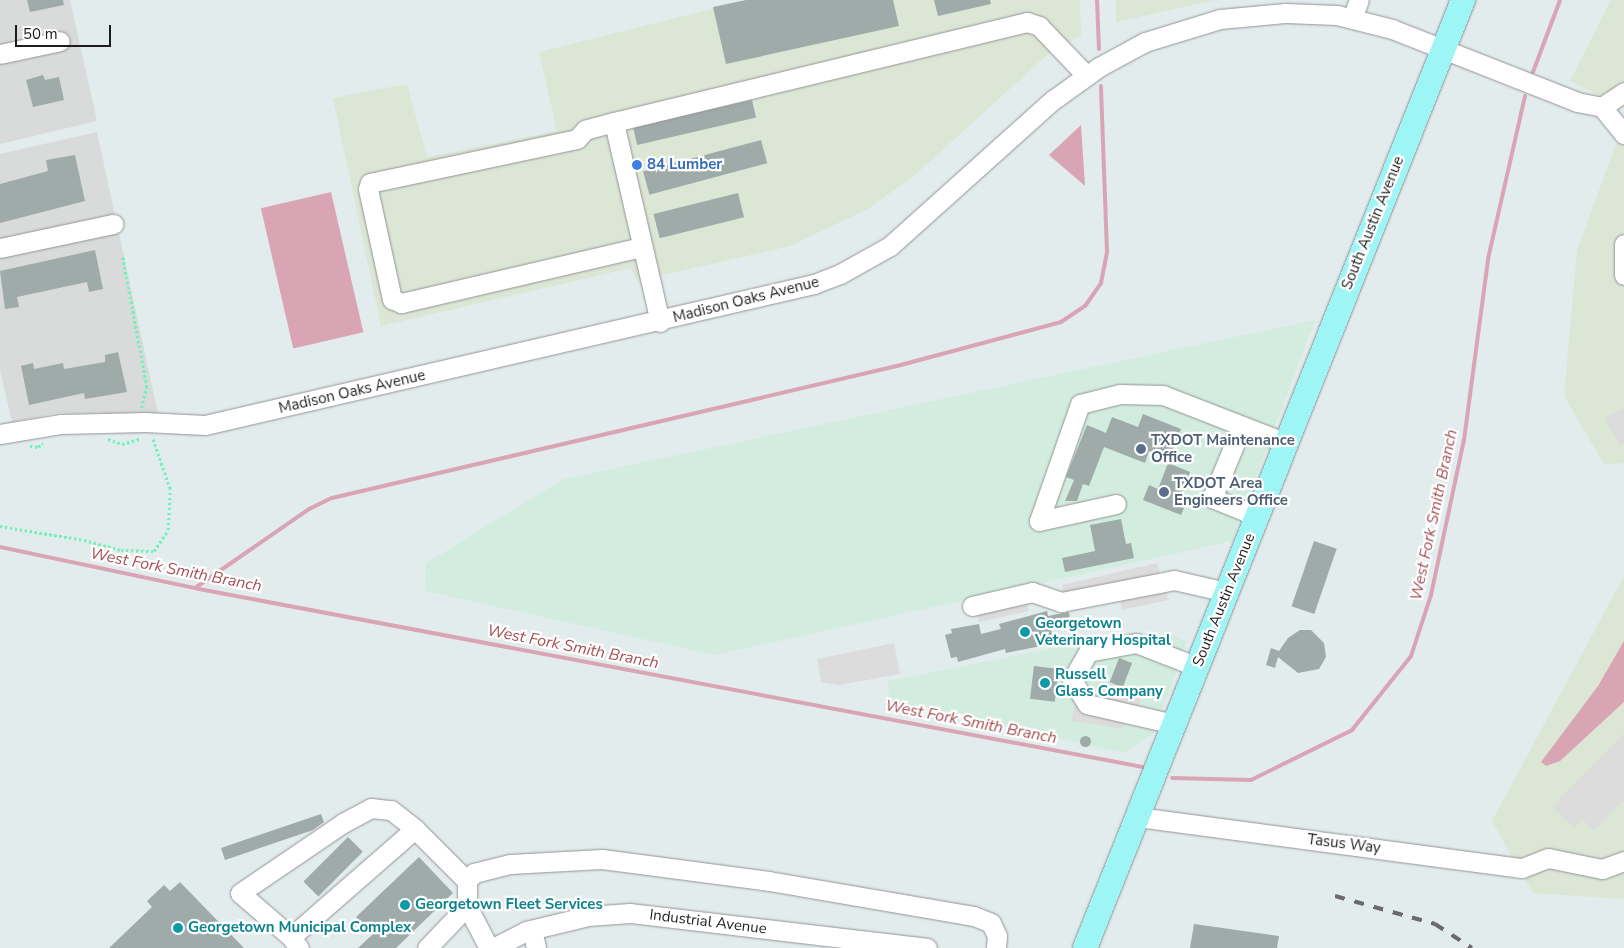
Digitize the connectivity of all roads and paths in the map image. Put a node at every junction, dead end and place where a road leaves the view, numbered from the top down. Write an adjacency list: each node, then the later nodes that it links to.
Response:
1 (1359, 0): 3 (street)
2 (1463, 0): 5 (main road, South Austin Avenue)
3 (1352, 18): 5 (street, Madison Oaks Avenue); 7 (street, Madison Oaks Avenue)
4 (60, 40): 6 (street)
5 (1444, 50): 9 (street, Madison Oaks Avenue); 23 (main road, South Austin Avenue)
6 (0, 54)
7 (1086, 75): 10 (street); 18 (street, Madison Oaks Avenue)
8 (1624, 92): 9 (street)
9 (1602, 107): 11 (street)
10 (614, 122): 14 (street); 14 (street)
11 (1622, 130)
12 (113, 224): 15 (street)
13 (1624, 244): 17 (street)
14 (642, 247): 18 (street)
15 (0, 248)
16 (122, 258): 19 (path)
17 (1624, 275)
18 (660, 322): 22 (street, Madison Oaks Avenue)
19 (140, 414)
20 (1242, 426): 23 (street); 24 (street); 25 (street)
21 (152, 432): 26 (path)
22 (0, 434)
23 (1286, 443): 25 (main road, South Austin Avenue)
24 (1116, 504)
25 (1257, 516): 27 (main road, South Austin Avenue)
26 (0, 526)
27 (1227, 592): 28 (street); 29 (main road, South Austin Avenue)
28 (972, 606)
29 (1198, 667): 30 (main road, South Austin Avenue); 30 (street)
30 (1174, 724): 31 (main road, South Austin Avenue)
31 (1138, 817): 33 (street, Tasus Way); 43 (main road, South Austin Avenue)
32 (415, 829): 34 (street); 37 (street); 37 (street)
33 (1624, 861)
34 (467, 881): 35 (street); 42 (street)
35 (467, 906): 38 (street); 39 (street)
36 (534, 939): 40 (street, Industrial Avenue); 41 (street, Industrial Avenue)
37 (295, 942)
38 (427, 948)
39 (489, 948)
40 (493, 948)
41 (927, 948)
42 (996, 948)
43 (1085, 948)

